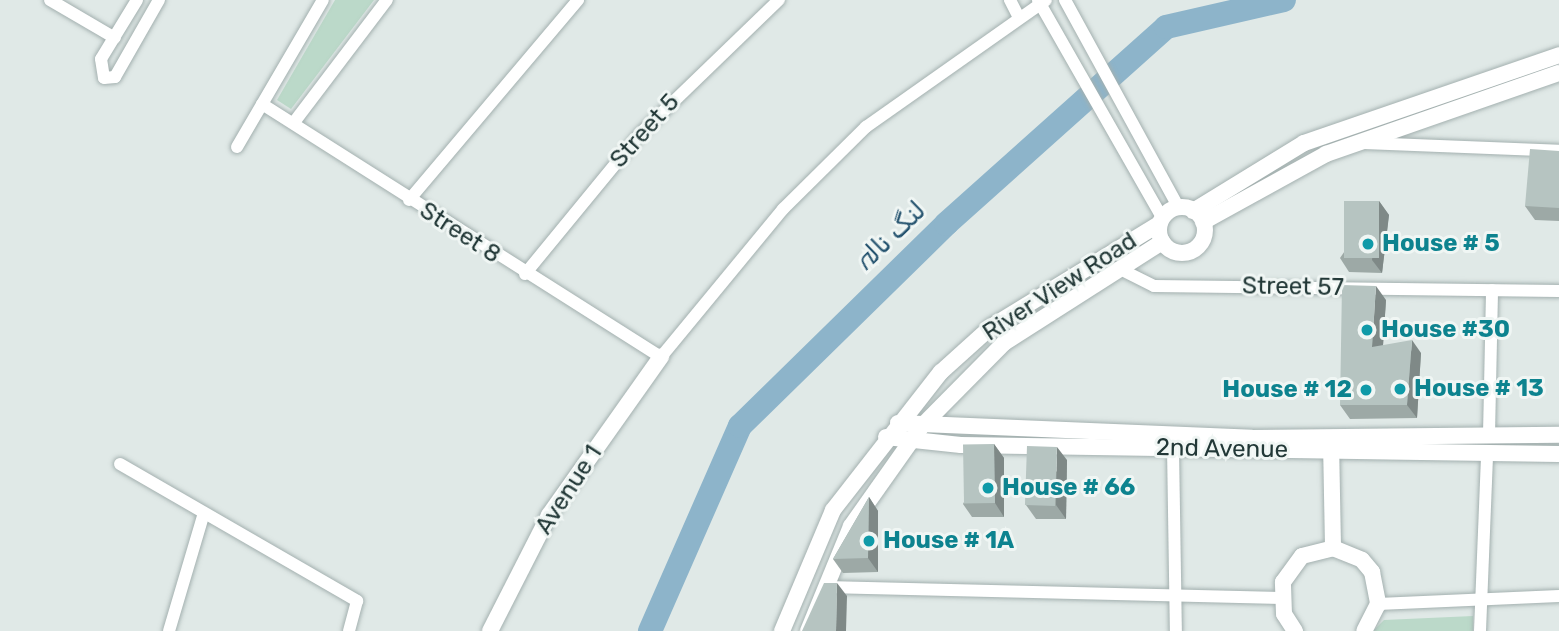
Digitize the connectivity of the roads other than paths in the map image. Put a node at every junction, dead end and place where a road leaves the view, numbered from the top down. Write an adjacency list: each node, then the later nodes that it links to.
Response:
1 (50, 0): 12 (street)
2 (136, 0): 12 (street)
3 (159, 0): 12 (street)
4 (323, 0): 15 (street)
5 (387, 0): 16 (street)
6 (578, 0): 20 (street)
7 (779, 0): 25 (street, Street 5)
8 (1010, 0): 11 (street)
9 (1065, 0): 21 (street)
10 (1042, 1): 11 (street); 22 (street)
11 (1019, 18): 28 (street)
12 (115, 37)
13 (1559, 55): 21 (street)
14 (1559, 73): 17 (street)
15 (262, 104): 16 (street, Street 8); 18 (street)
16 (295, 121): 20 (street, Street 8)
17 (1357, 143): 19 (street); 21 (street)
18 (237, 147)
19 (1559, 151)
20 (408, 200): 25 (street, Street 8)
21 (1187, 209): 22 (street); 23 (street)
22 (1158, 216): 23 (street); 29 (street, River View Road)
23 (1161, 242): 24 (street, River View Road)
24 (1118, 268): 26 (street, Street 57); 30 (street, River View Road)
25 (525, 274): 28 (street, Street 8)
26 (1492, 290): 27 (street, Street 57); 31 (street)
27 (1559, 291)
28 (661, 357): 50 (street, Avenue 1)
29 (898, 423): 30 (street, 2nd Avenue); 33 (street, River View Road)
30 (921, 427): 34 (street, River View Road); 35 (street, 2nd Avenue)
31 (1489, 435): 32 (street, 2nd Avenue); 35 (street, 2nd Avenue); 37 (street)
32 (1559, 435)
33 (886, 437): 34 (street, 2nd Avenue); 51 (street, River View Road)
34 (912, 441): 36 (street, 2nd Avenue); 42 (street, River View Road)
35 (1331, 443): 36 (street, 2nd Avenue); 37 (street, 2nd Avenue); 41 (street)
36 (1173, 448): 43 (street)
37 (1487, 454): 38 (street, 2nd Avenue); 45 (street)
38 (1559, 454)
39 (120, 464): 40 (street)
40 (204, 513): 48 (street); 49 (street)
41 (1333, 548): 46 (street); 47 (street)
42 (822, 587): 43 (street); 52 (street, River View Road)
43 (1176, 595): 46 (street); 53 (street)
44 (1559, 596): 45 (street)
45 (1478, 597): 47 (street); 56 (street)
46 (1281, 598): 54 (street)
47 (1378, 604): 55 (street)
48 (169, 631)
49 (349, 631)
50 (490, 631)
51 (782, 631)
52 (808, 631)
53 (1176, 631)
54 (1295, 631)
55 (1364, 631)
56 (1480, 631)

